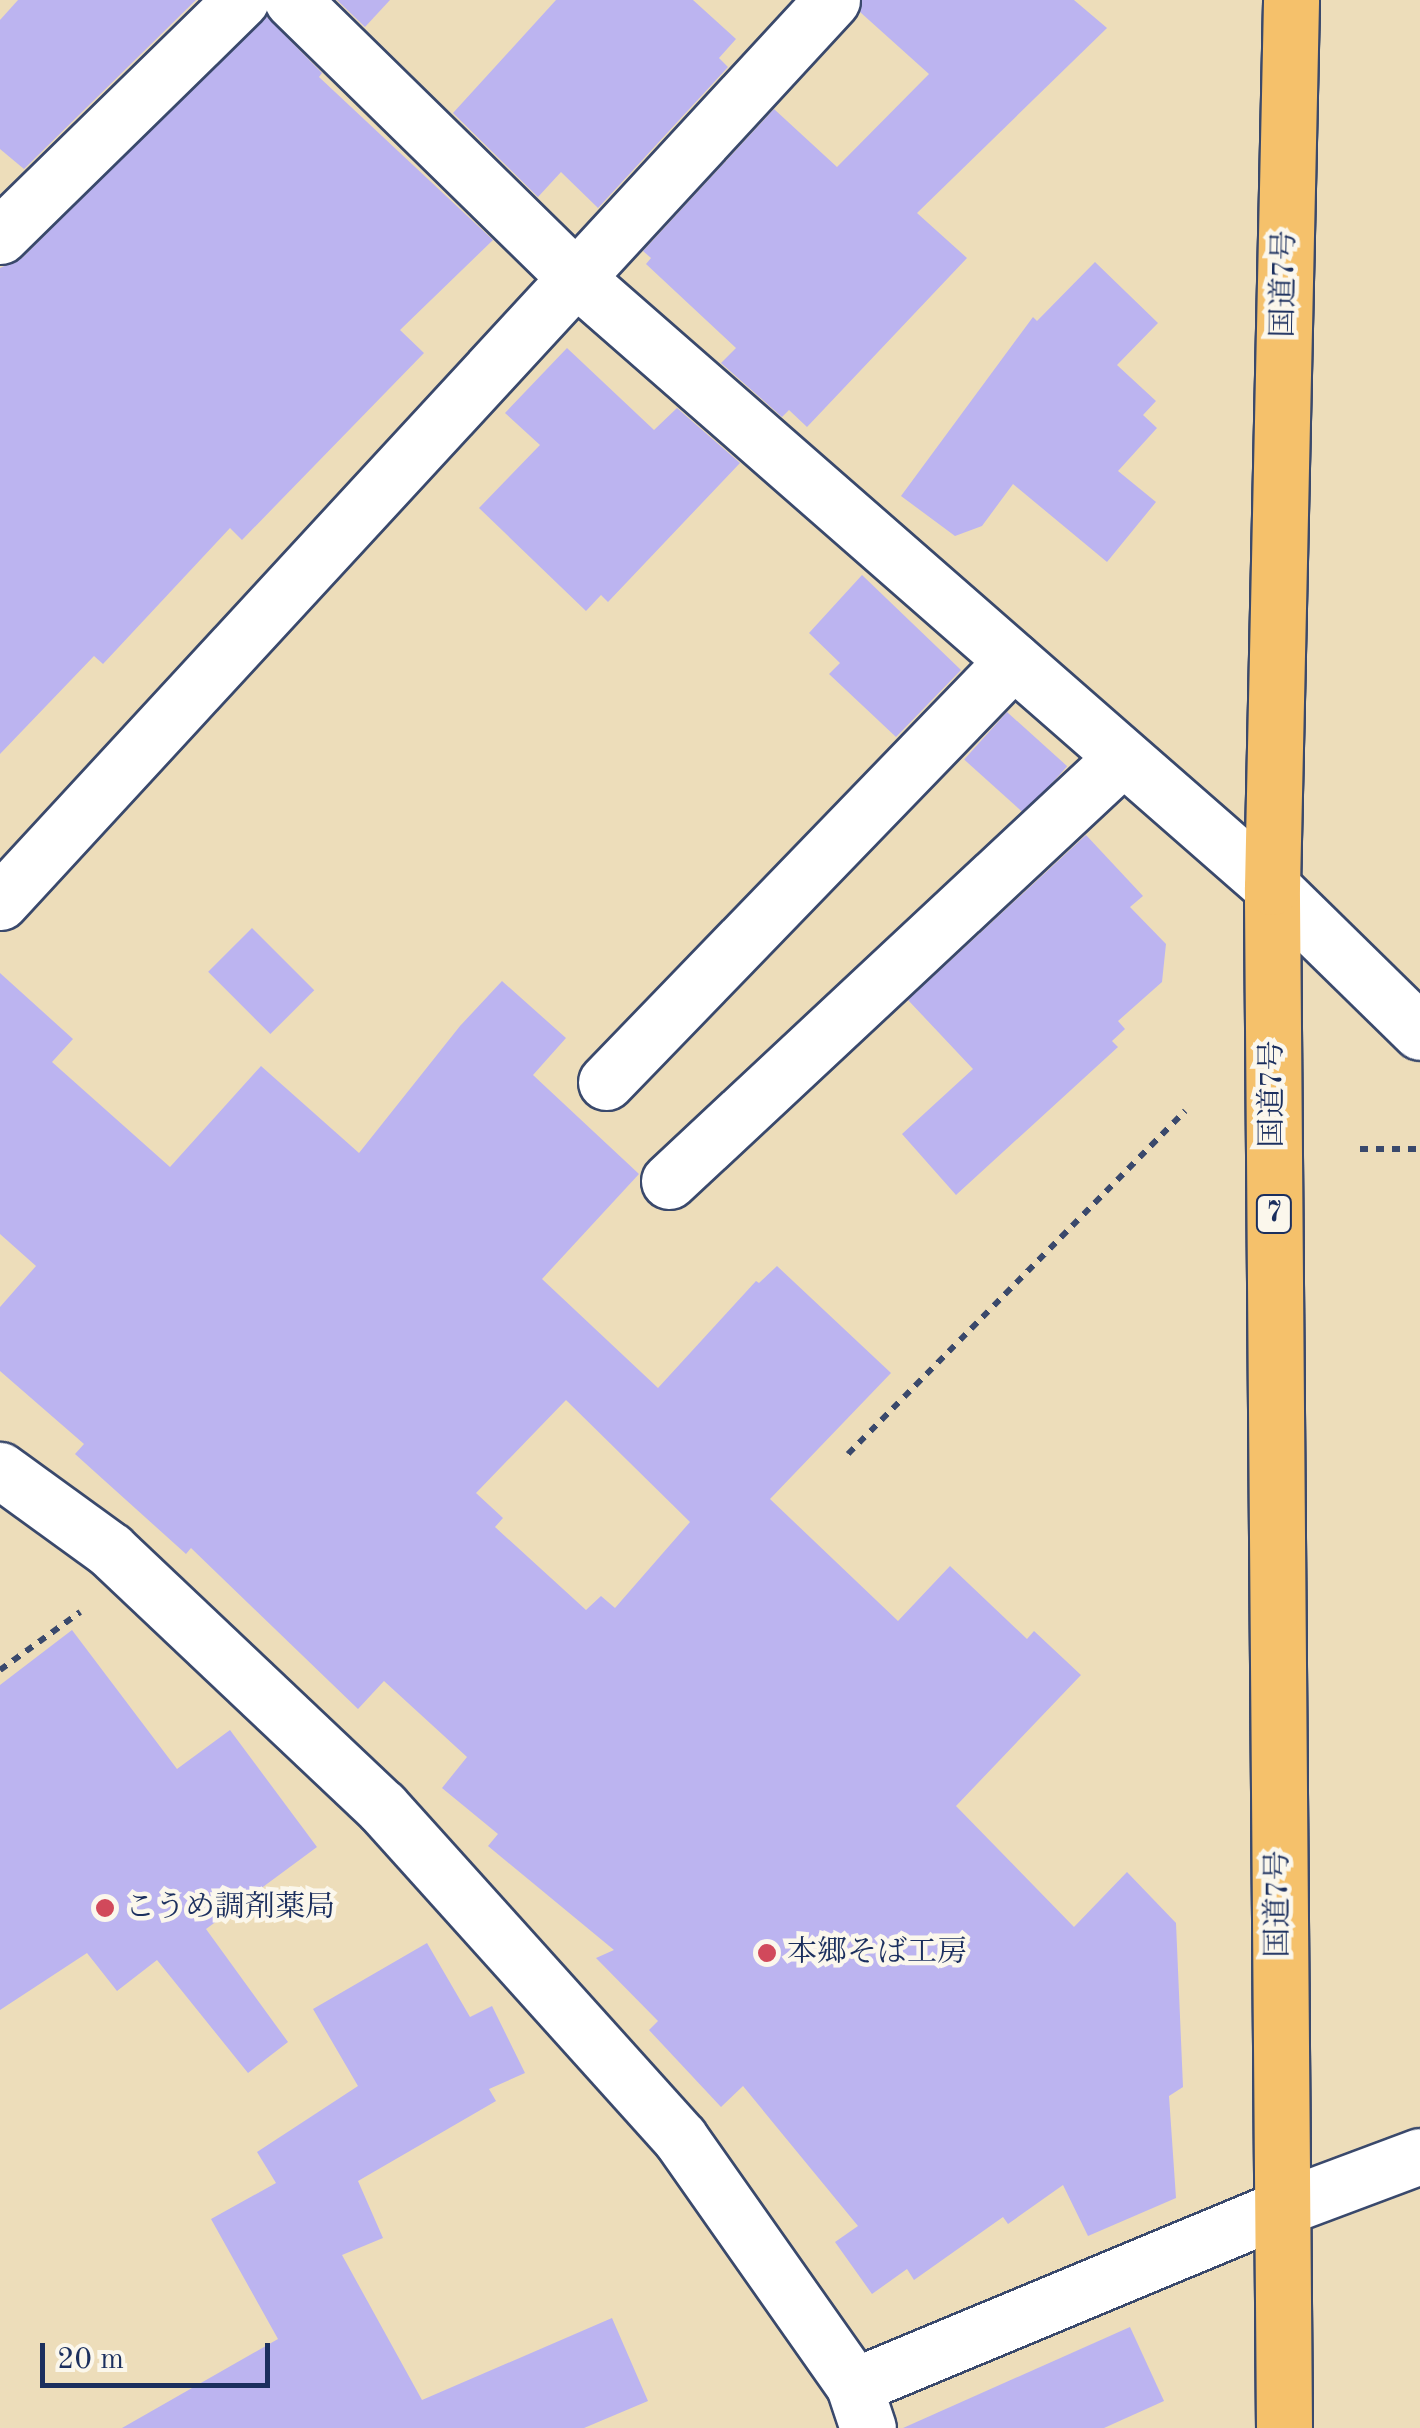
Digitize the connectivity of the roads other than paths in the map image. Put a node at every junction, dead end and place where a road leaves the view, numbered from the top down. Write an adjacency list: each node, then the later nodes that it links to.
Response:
1 (242, 0): 5 (street)
2 (292, 0): 6 (street)
3 (832, 0): 6 (street)
4 (1291, 0): 9 (highway, 国道7号 / 7)
5 (0, 236)
6 (575, 277): 7 (street); 10 (street)
7 (1013, 661): 8 (street); 12 (street)
8 (1123, 758): 9 (street); 13 (street)
9 (1272, 887): 11 (street); 16 (highway, 国道7号 / 7)
10 (0, 902)
11 (1420, 1032)
12 (606, 1082)
13 (669, 1181)
14 (0, 1470): 17 (street)
15 (1420, 2156): 16 (street)
16 (1281, 2208): 17 (street); 18 (highway, 国道7号 / 7)
17 (861, 2407)
18 (1284, 2428)

